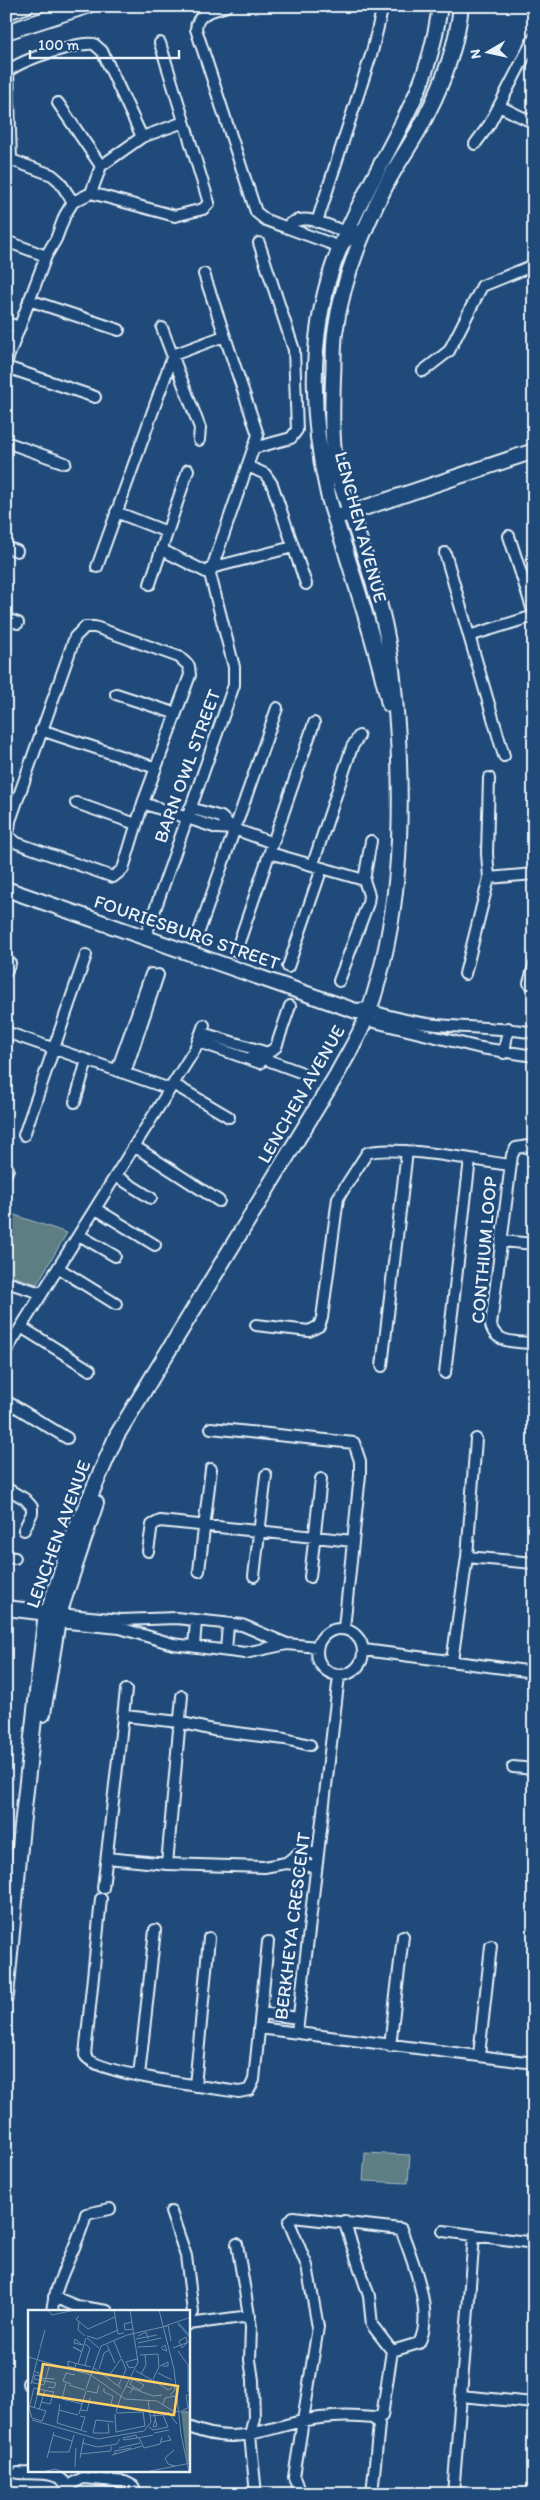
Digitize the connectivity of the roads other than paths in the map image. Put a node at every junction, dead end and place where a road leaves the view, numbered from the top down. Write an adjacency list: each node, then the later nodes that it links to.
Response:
1 (26, 6): 7 (main road)
2 (87, 6): 8 (main road)
3 (226, 6): 23 (street)
4 (383, 6): 21 (street)
5 (440, 6): 24 (main road, LENCHEN AVENUE)
6 (461, 6): 22 (main road, LENCHEN AVENUE)
7 (6, 12)
8 (6, 32)
9 (534, 38): 12 (street)
10 (160, 43): 13 (street)
11 (58, 103): 18 (street)
12 (499, 106): 14 (street); 16 (street)
13 (184, 122): 15 (street); 19 (street)
14 (534, 123)
15 (142, 137): 17 (street); 18 (street)
16 (475, 144)
17 (9, 158): 20 (street)
18 (100, 166): 19 (street)
19 (91, 193): 20 (street)
20 (73, 202): 27 (street)
21 (317, 222): 23 (street); 24 (street)
22 (369, 222): 24 (street); 28 (main road, LENCHEN AVENUE)
23 (286, 227): 24 (street)
24 (345, 240): 28 (street); 50 (main road, LENCHEN AVENUE)
25 (6, 241): 27 (street)
26 (259, 243): 43 (street)
27 (46, 256): 31 (street)
28 (352, 265): 49 (main road, LENCHEN AVENUE)
29 (534, 265): 39 (street)
30 (204, 274): 36 (street)
31 (29, 300): 33 (street); 35 (street)
32 (6, 323): 33 (street)
33 (20, 327): 38 (street)
34 (162, 328): 37 (street)
35 (119, 330)
36 (224, 336): 37 (street); 43 (street)
37 (173, 355): 41 (street); 48 (street)
38 (6, 365): 40 (street)
39 (423, 371)
40 (95, 397)
41 (199, 440)
42 (6, 442): 45 (street)
43 (254, 448): 46 (street)
44 (534, 451): 49 (main road)
45 (64, 463)
46 (248, 466): 54 (street); 59 (street)
47 (188, 470): 51 (street)
48 (116, 512): 51 (street); 58 (street)
49 (350, 512): 50 (main road); 72 (main road, LENCHEN AVENUE)
50 (335, 518): 72 (main road, LENCHEN AVENUE)
51 (167, 532): 55 (street)
52 (509, 536): 62 (street)
53 (6, 547): 56 (street)
54 (293, 547): 59 (street); 61 (street)
55 (162, 550): 59 (street); 60 (street)
56 (17, 551)
57 (445, 553): 65 (street)
58 (97, 567)
59 (210, 571): 78 (street, BARN OWL STREET)
60 (150, 584)
61 (306, 584)
62 (534, 615): 65 (street)
63 (6, 619): 64 (street)
64 (18, 622)
65 (469, 636): 73 (street)
66 (116, 694): 68 (street)
67 (276, 708): 81 (street)
68 (174, 713): 70 (street); 74 (street)
69 (314, 723): 83 (street)
70 (41, 730): 74 (street); 80 (street)
71 (359, 736): 84 (street)
72 (398, 749): 100 (main road, LENCHEN AVENUE)
73 (504, 756)
74 (156, 768): 77 (street)
75 (489, 778): 86 (street)
76 (76, 803): 80 (street)
77 (143, 803): 79 (street); 80 (street)
78 (190, 808): 79 (street, BARN OWL STREET); 81 (street)
79 (187, 818): 81 (street); 90 (street, BARN OWL STREET)
80 (136, 824)
81 (234, 829): 83 (street); 89 (street)
82 (372, 841): 87 (street)
83 (272, 848): 84 (street); 91 (street)
84 (317, 866): 87 (street); 94 (street)
85 (534, 874): 86 (street)
86 (489, 878): 96 (street)
87 (364, 880): 97 (street)
88 (6, 889): 90 (main road, FOURIESBURG STREET)
89 (196, 937)
90 (145, 938): 100 (main road, FOURIESBURG STREET)
91 (236, 951)
92 (86, 955): 106 (street)
93 (534, 966): 98 (street)
94 (288, 967)
95 (155, 974): 111 (street)
96 (465, 974)
97 (339, 981)
98 (529, 983)
99 (290, 1006): 105 (street)
100 (364, 1014): 101 (street); 107 (street); 164 (main road, LENCHEN AVENUE)
101 (508, 1028): 104 (street); 107 (street)
102 (126, 1031): 111 (street)
103 (6, 1032): 106 (street)
104 (534, 1033)
105 (202, 1034): 110 (street); 112 (street); 113 (street)
106 (53, 1048): 109 (street); 116 (street)
107 (504, 1053): 108 (street)
108 (534, 1056)
109 (88, 1060): 111 (street); 114 (street)
110 (275, 1069)
111 (118, 1071): 113 (street)
112 (300, 1072)
113 (171, 1086): 115 (street); 118 (street)
114 (74, 1102)
115 (229, 1117)
116 (24, 1135)
117 (534, 1145): 121 (street, CONTHIUM LOOP)
118 (134, 1146): 122 (street); 124 (street)
119 (407, 1151): 120 (street); 136 (street); 140 (street)
120 (470, 1159): 121 (street); 142 (street)
121 (510, 1165): 127 (street, CONTHIUM LOOP)
122 (116, 1176): 123 (street); 125 (street)
123 (151, 1198)
124 (219, 1201)
125 (96, 1209): 126 (street); 128 (street)
126 (79, 1235): 130 (street); 131 (street)
127 (501, 1240): 129 (street); 138 (street, CONTHIUM LOOP)
128 (155, 1244)
129 (534, 1244)
130 (115, 1256)
131 (57, 1271): 133 (street); 134 (street); 135 (street)
132 (6, 1282): 133 (street)
133 (41, 1293): 137 (street)
134 (96, 1299)
135 (116, 1304)
136 (256, 1325)
137 (21, 1327): 139 (street); 141 (street)
138 (534, 1343)
139 (6, 1351)
140 (382, 1366)
141 (90, 1370)
142 (445, 1373)
143 (6, 1401): 144 (street)
144 (6, 1407)
145 (211, 1428): 155 (street)
146 (476, 1439): 157 (street)
147 (211, 1469): 151 (street)
148 (266, 1475): 153 (street)
149 (321, 1479): 154 (street)
150 (7, 1485): 152 (street)
151 (204, 1526): 153 (street); 156 (street); 159 (street)
152 (24, 1530)
153 (260, 1532): 154 (street); 160 (street)
154 (314, 1538): 155 (street); 161 (street)
155 (352, 1541): 167 (street)
156 (148, 1551)
157 (467, 1557): 158 (street); 173 (street)
158 (534, 1564)
159 (199, 1571)
160 (254, 1576)
161 (310, 1577)
162 (6, 1608): 164 (main road)
163 (6, 1616): 164 (main road)
164 (52, 1618): 165 (street); 169 (street); 195 (main road, LENCHEN AVENUE)
165 (196, 1621): 166 (street); 169 (street)
166 (228, 1625): 168 (street); 171 (street)
167 (344, 1628): 170 (street); 172 (street)
168 (286, 1644): 170 (street); 171 (street)
169 (194, 1646): 171 (street)
170 (317, 1647): 175 (street)
171 (226, 1650)
172 (364, 1650): 173 (street); 175 (street)
173 (452, 1661): 174 (street)
174 (534, 1672)
175 (339, 1676): 183 (street, BERKHEYA CRESCENT)
176 (126, 1690): 178 (street)
177 (182, 1696): 179 (street)
178 (125, 1716): 179 (street); 184 (street)
179 (180, 1722): 180 (street); 186 (street)
180 (310, 1745)
181 (513, 1766): 182 (street)
182 (534, 1769)
183 (318, 1853): 185 (street); 187 (street, BERKHEYA CRESCENT)
184 (107, 1858): 186 (street); 188 (street)
185 (286, 1863): 186 (street); 187 (street)
186 (167, 1864)
187 (316, 1867): 197 (street, BERKHEYA CRESCENT)
188 (103, 1888)
189 (101, 1899): 203 (street)
190 (155, 1930): 203 (street)
191 (403, 1936): 200 (street)
192 (209, 1938): 204 (street)
193 (268, 1942): 196 (street)
194 (491, 1946): 201 (street)
195 (6, 1996)
196 (261, 2013): 197 (street); 198 (street)
197 (298, 2018): 199 (street, BERKHEYA CRESCENT)
198 (259, 2028): 199 (street); 204 (street)
199 (297, 2032): 200 (street, BERKHEYA CRESCENT)
200 (390, 2046): 201 (street, BERKHEYA CRESCENT)
201 (479, 2055): 202 (street, BERKHEYA CRESCENT)
202 (534, 2063)
203 (139, 2076): 204 (street)
204 (195, 2086)
205 (110, 2209): 212 (street)
206 (171, 2212): 216 (street)
207 (344, 2221): 218 (street); 218 (street); 222 (street)
208 (443, 2232): 209 (street)
209 (474, 2236): 210 (street); 219 (street)
210 (534, 2243)
211 (237, 2244): 215 (street)
212 (54, 2297): 213 (street); 214 (street)
213 (52, 2310)
214 (101, 2310)
215 (250, 2316): 217 (street); 224 (street)
216 (190, 2320)
217 (190, 2322)
218 (392, 2351): 221 (street)
219 (461, 2396): 220 (street); 229 (street)
220 (534, 2403)
221 (373, 2418): 222 (street); 233 (street)
222 (303, 2422): 224 (street); 232 (street)
223 (190, 2427): 224 (street)
224 (250, 2435): 231 (street)
225 (18, 2473): 226 (street)
226 (63, 2474): 228 (street)
227 (79, 2474): 228 (street); 230 (street)
228 (68, 2491)
229 (456, 2493)
230 (138, 2494)
231 (256, 2494)
232 (300, 2494)
233 (372, 2494)

